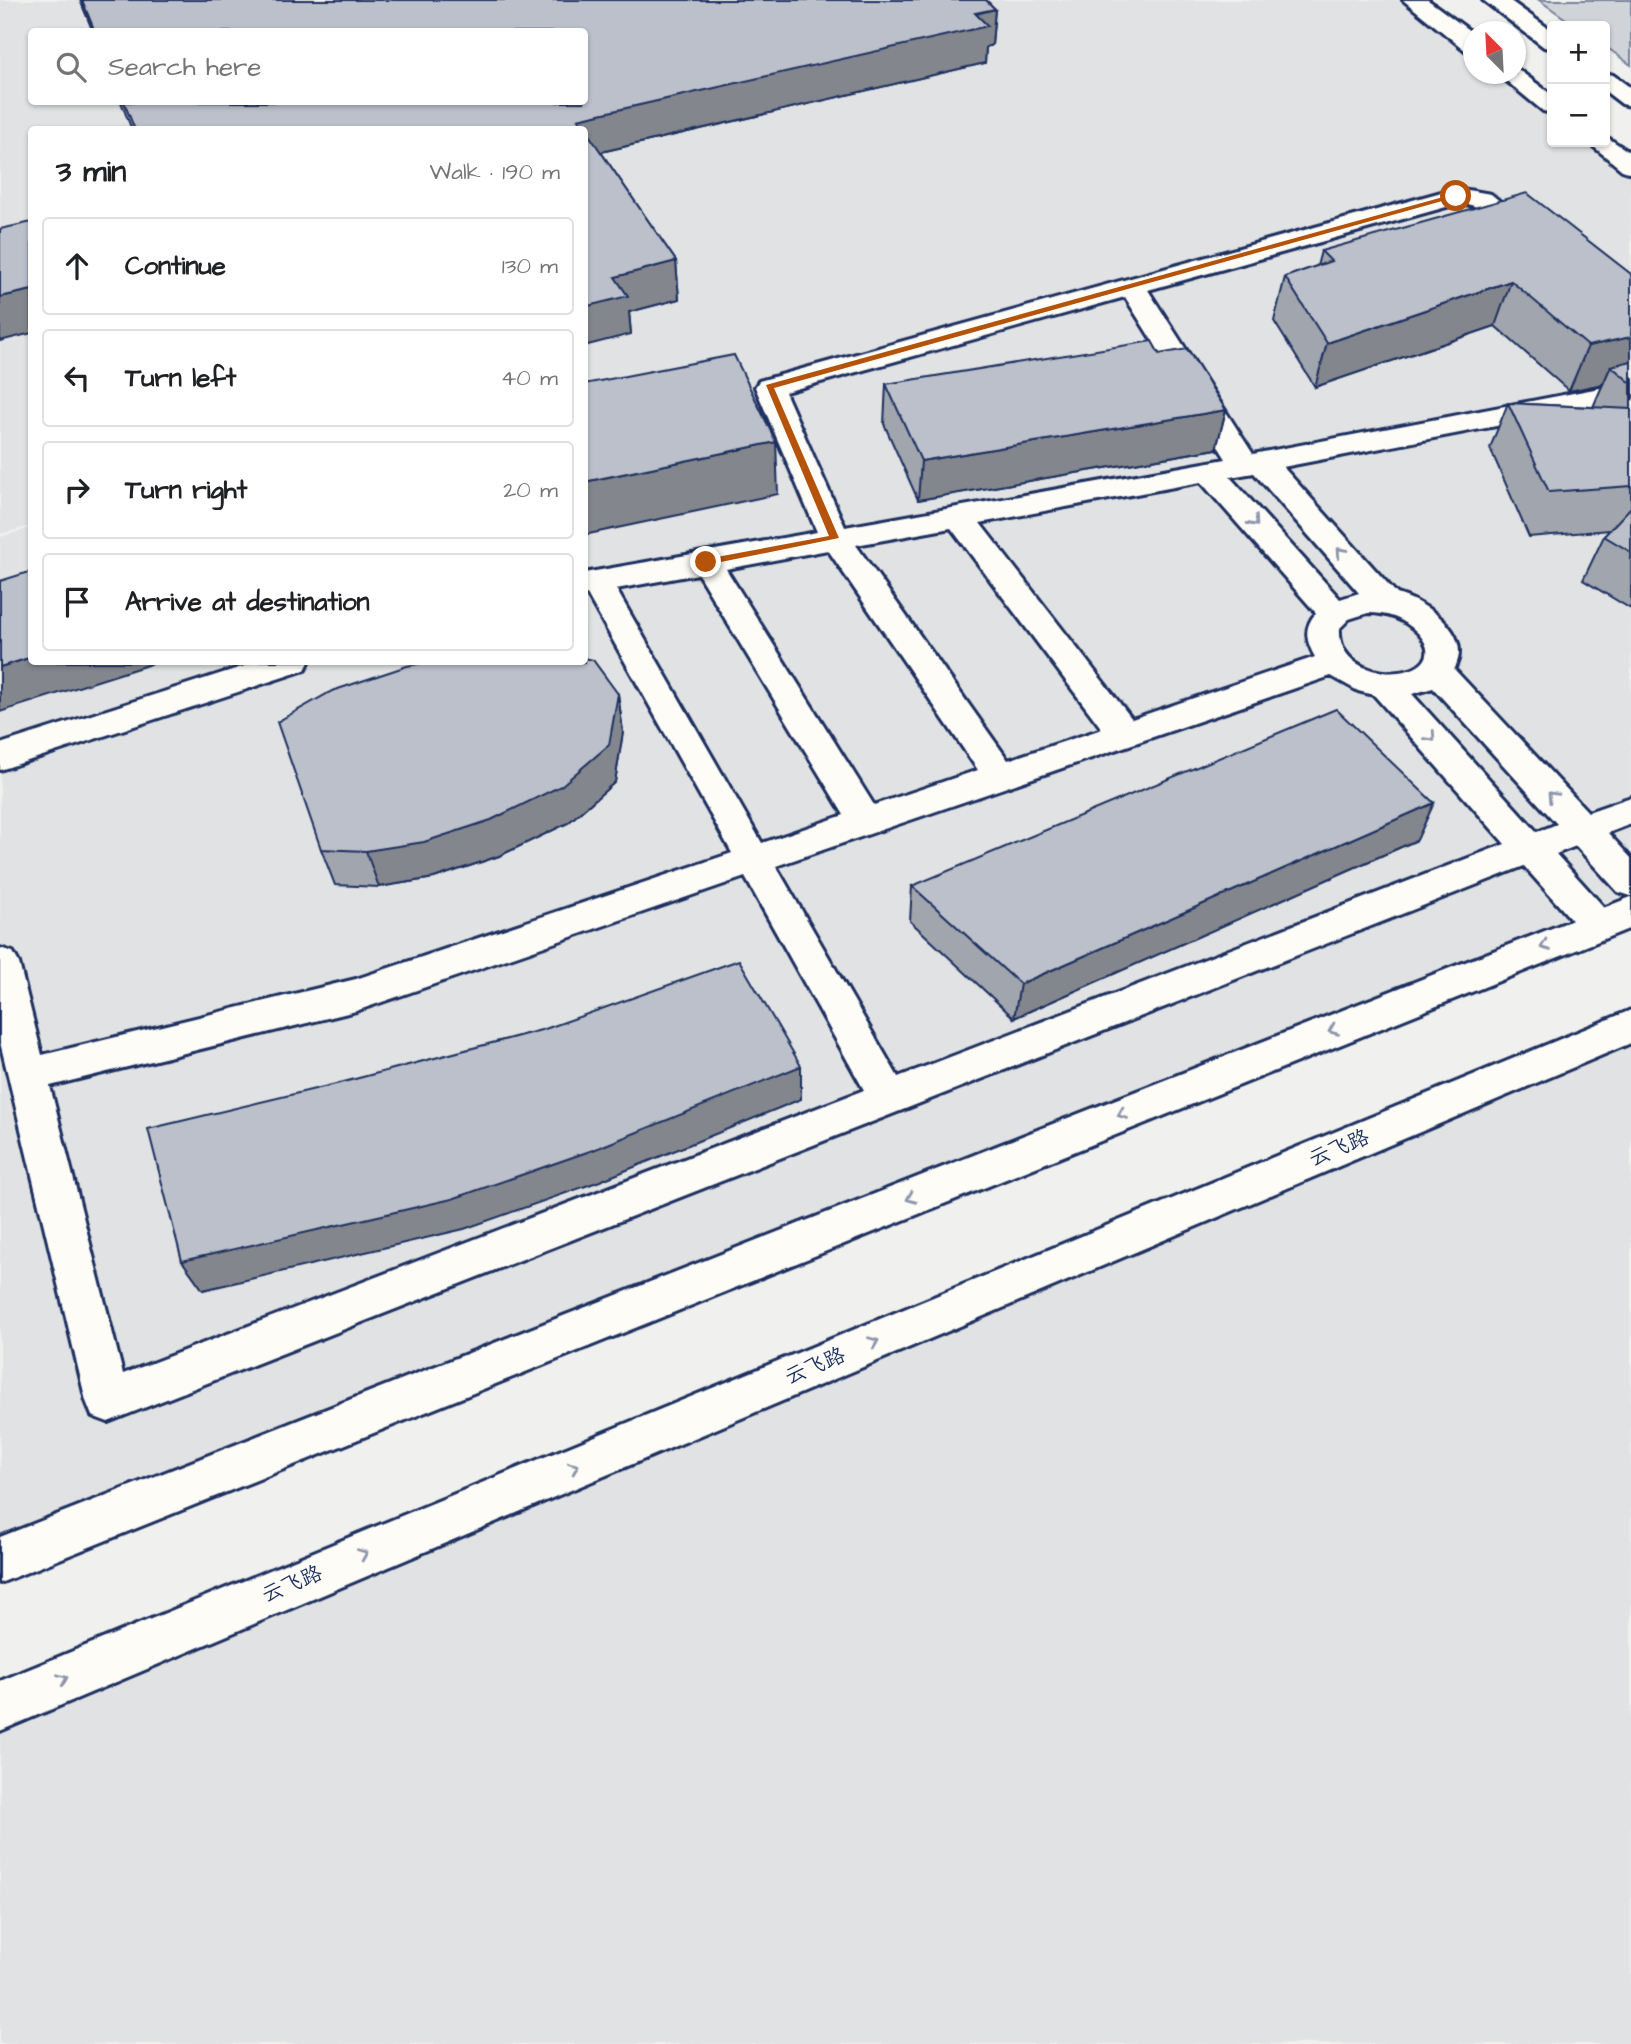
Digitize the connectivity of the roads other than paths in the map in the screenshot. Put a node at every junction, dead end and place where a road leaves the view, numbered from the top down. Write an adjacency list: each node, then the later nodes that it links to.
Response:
1 (1414, 0): 3 (street)
2 (1494, 0): 4 (street)
3 (1463, 38)
4 (1547, 38)
5 (1523, 84): 8 (street)
6 (1610, 84): 7 (street)
7 (1631, 99)
8 (1547, 102)
9 (1607, 147): 10 (street)
10 (1631, 165)
11 (1546, 250): 12 (street)
12 (1132, 286): 14 (street); 17 (street)
13 (1631, 388): 14 (street)
14 (1253, 463): 15 (street); 20 (street, one-way to 14)
15 (1208, 471): 16 (street); 21 (street, one-way to 21)
16 (958, 516): 17 (street); 26 (street)
17 (835, 538): 18 (street); 28 (street)
18 (706, 562): 19 (street); 30 (street)
19 (590, 583): 33 (street)
20 (1386, 603): 21 (street); 24 (street)
21 (1333, 612): 22 (street)
22 (1333, 663): 25 (street); 26 (street)
23 (284, 665): 27 (street)
24 (1436, 670): 25 (street); 31 (street, one-way to 24)
25 (1386, 686): 32 (street, one-way to 32)
26 (1124, 733): 28 (street)
27 (0, 757)
28 (1000, 776): 30 (street)
29 (1631, 810): 31 (street)
30 (866, 821): 33 (street)
31 (1583, 830): 32 (street); 34 (street)
32 (1531, 849): 35 (street); 39 (street)
33 (752, 860): 38 (street); 39 (street)
34 (1631, 882)
35 (1615, 918): 40 (street, one-way to 40)
36 (0, 963): 38 (street)
37 (1631, 1026): 41 (street, 云飞路, one-way to 37)
38 (28, 1075): 39 (street)
39 (889, 1098)
40 (0, 1560)
41 (0, 1706)

